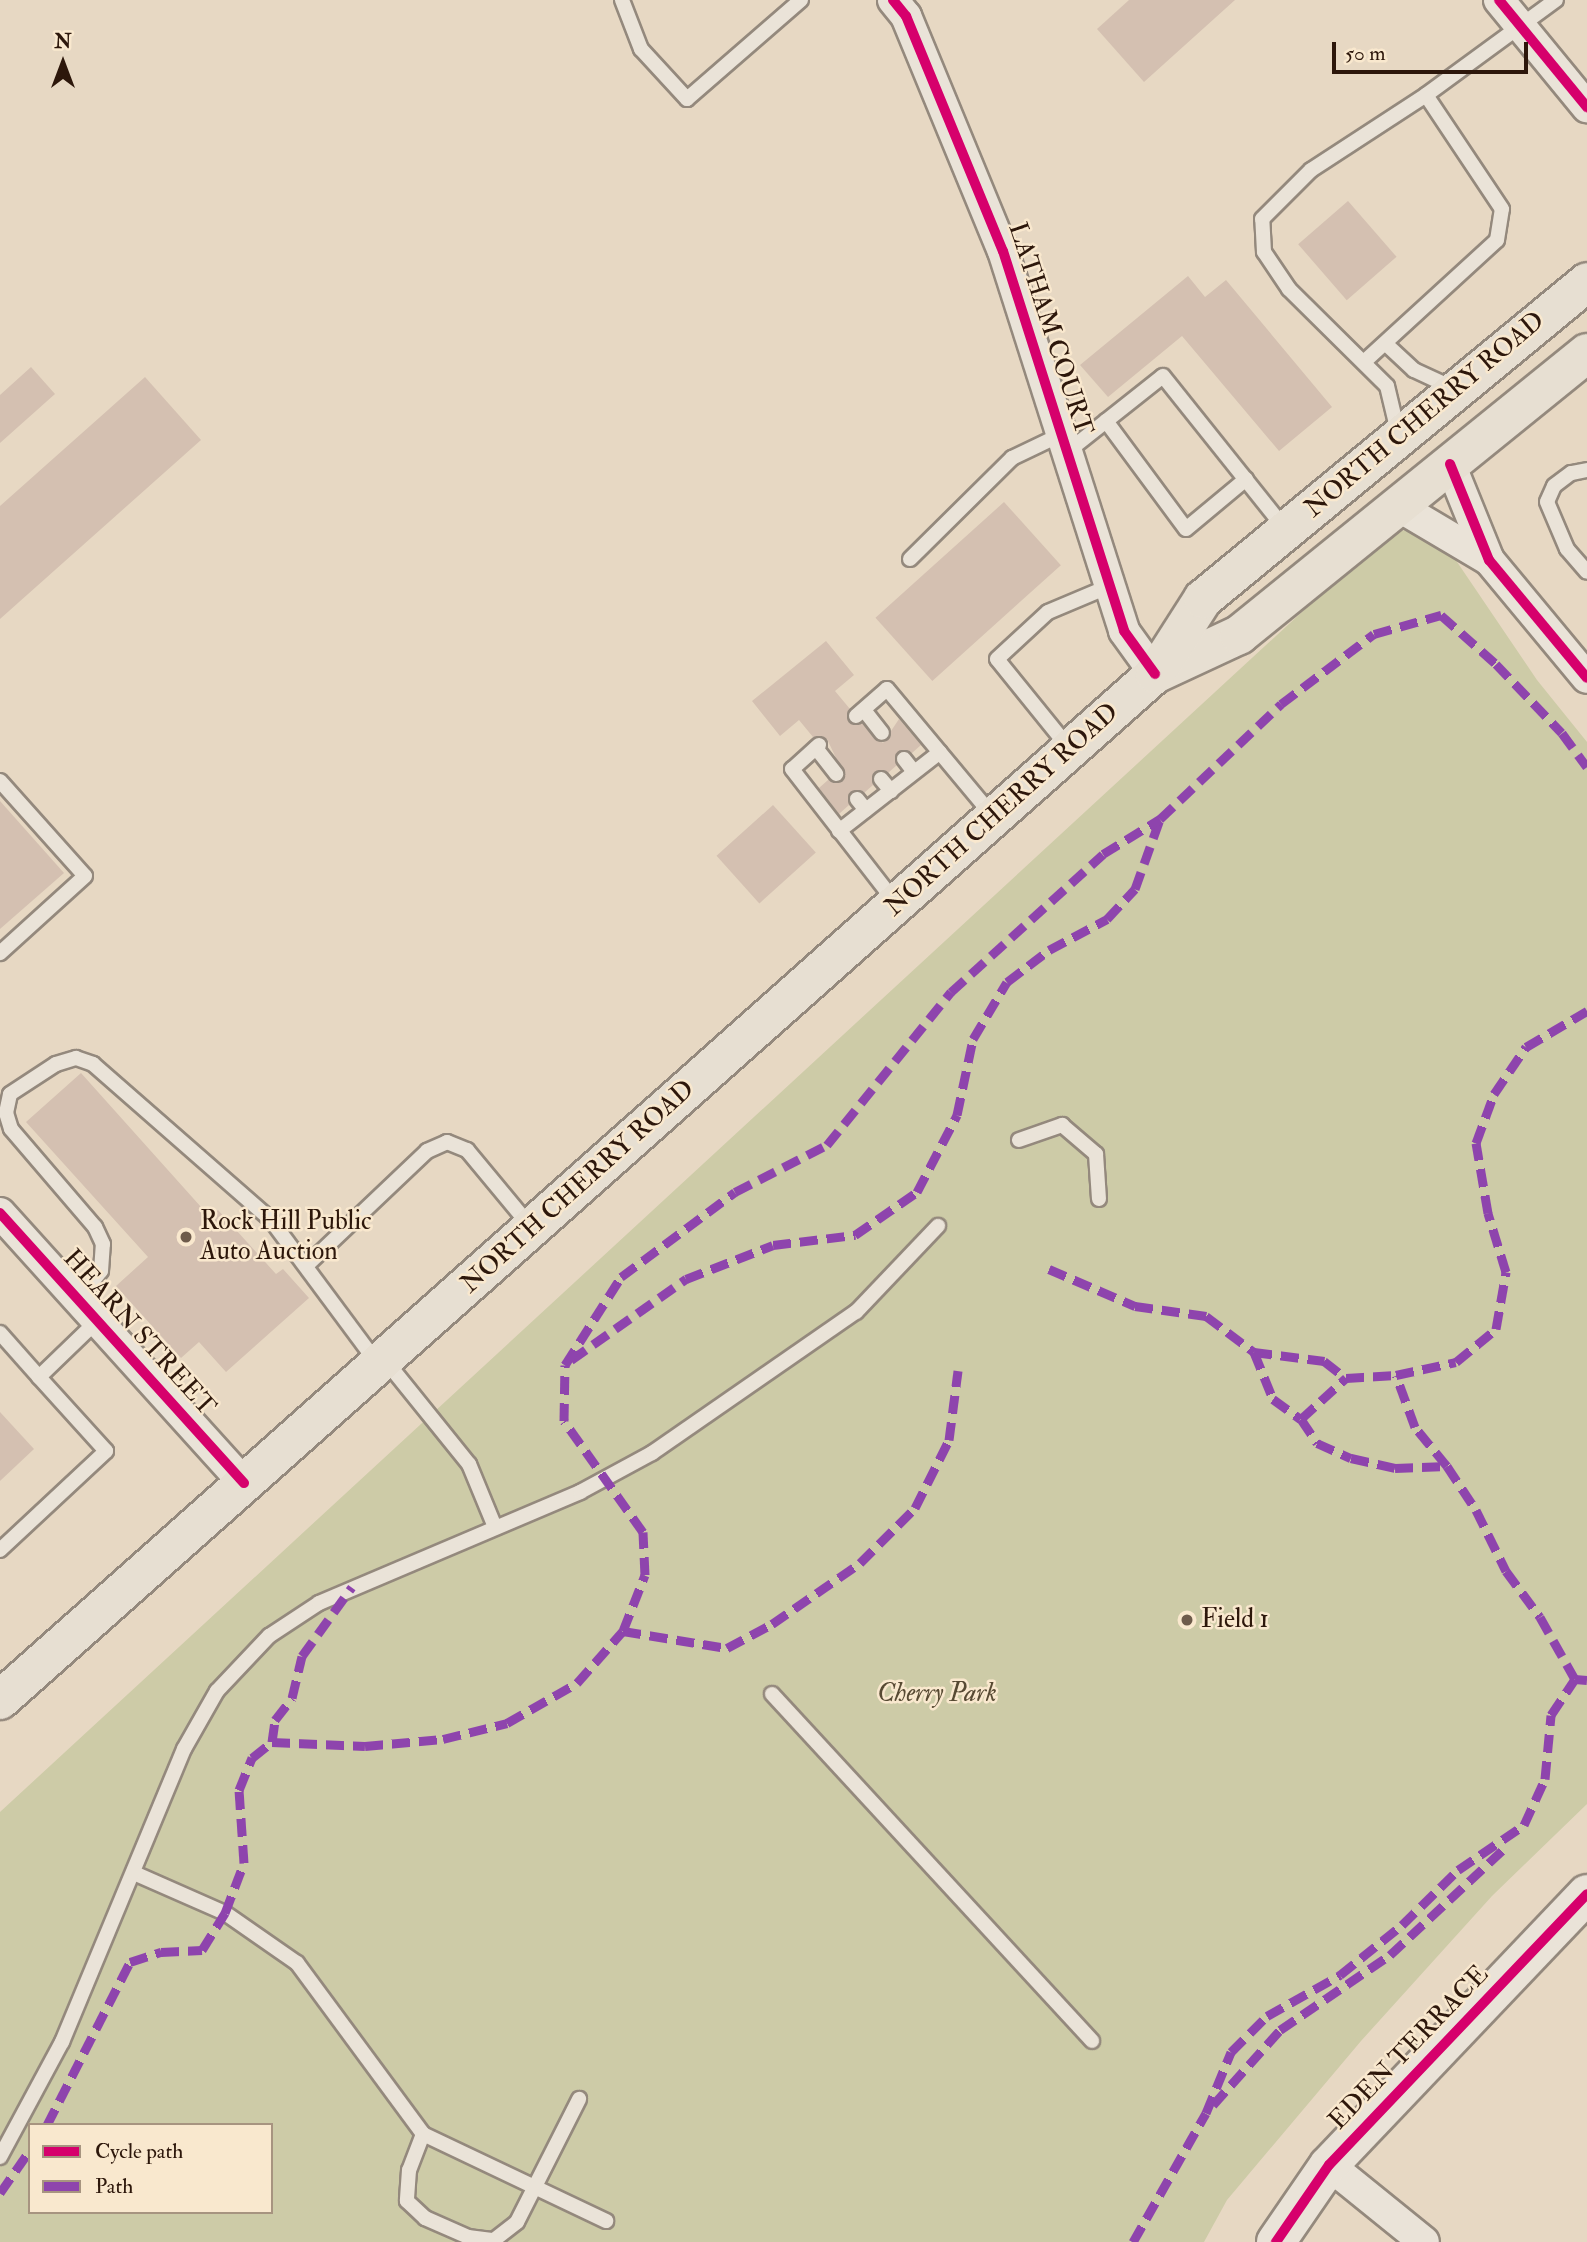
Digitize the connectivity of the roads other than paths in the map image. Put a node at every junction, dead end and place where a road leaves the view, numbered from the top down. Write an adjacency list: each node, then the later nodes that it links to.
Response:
1 (622, 0): 2 (lane)
2 (801, 0)
3 (893, 0): 16 (street, LATHAM COURT)
4 (1499, 0): 6 (street)
5 (1556, 0): 6 (lane)
6 (1522, 27): 7 (lane); 8 (street)
7 (1426, 94): 10 (lane); 12 (lane)
8 (1587, 107)
9 (1587, 282): 13 (main road, NORTH CHERRY ROAD)
10 (1386, 344): 12 (lane); 13 (lane)
11 (1587, 353): 17 (main road, NORTH CHERRY ROAD)
12 (1365, 361): 15 (lane)
13 (1456, 389): 15 (main road, NORTH CHERRY ROAD)
14 (1107, 421): 16 (lane); 19 (lane); 19 (lane)
15 (1398, 437): 21 (main road, NORTH CHERRY ROAD)
16 (1064, 443): 22 (lane); 25 (street, LATHAM COURT)
17 (1450, 464): 20 (main road, NORTH CHERRY ROAD); 23 (street)
18 (1587, 470): 24 (lane)
19 (1246, 479): 21 (lane)
20 (1398, 506): 23 (street); 26 (main road, NORTH CHERRY ROAD)
21 (1286, 530): 26 (main road, NORTH CHERRY ROAD)
22 (910, 559)
23 (1489, 560): 27 (street)
24 (1587, 572)
25 (1110, 586): 26 (street, LATHAM COURT); 29 (lane)
26 (1155, 674): 29 (main road, NORTH CHERRY ROAD)
27 (1587, 678)
28 (882, 733): 30 (lane)
29 (1070, 750): 37 (main road, NORTH CHERRY ROAD)
30 (940, 752): 32 (lane); 37 (lane)
31 (904, 760): 32 (lane)
32 (914, 772): 36 (lane)
33 (836, 774): 38 (lane)
34 (881, 779): 36 (lane)
35 (0, 781): 40 (lane)
36 (891, 791): 38 (lane)
37 (994, 817): 39 (main road, NORTH CHERRY ROAD)
38 (839, 831): 39 (lane)
39 (896, 904): 45 (main road, NORTH CHERRY ROAD)
40 (0, 953)
41 (1019, 1140): 42 (lane)
42 (1099, 1199)
43 (0, 1213): 47 (street, HEARN STREET)
44 (938, 1226): 52 (lane)
45 (532, 1228): 46 (lane); 49 (main road, NORTH CHERRY ROAD)
46 (306, 1266): 47 (lane); 49 (lane)
47 (88, 1310): 50 (lane); 51 (street, HEARN STREET)
48 (0, 1333): 50 (lane)
49 (382, 1362): 51 (main road, NORTH CHERRY ROAD); 52 (lane)
50 (39, 1377): 53 (lane)
51 (244, 1483): 55 (main road, NORTH CHERRY ROAD)
52 (495, 1527): 56 (lane)
53 (0, 1550)
54 (772, 1694): 58 (lane)
55 (0, 1700)
56 (134, 1873): 60 (lane); 61 (lane)
57 (1587, 1894): 62 (street, EDEN TERRACE)
58 (1092, 2041)
59 (579, 2099): 63 (lane)
60 (423, 2134): 63 (lane); 63 (lane)
61 (0, 2157)
62 (1329, 2165): 65 (street, EDEN TERRACE); 66 (street)
63 (533, 2186): 64 (lane)
64 (606, 2221)
65 (1276, 2242)
66 (1424, 2242)

